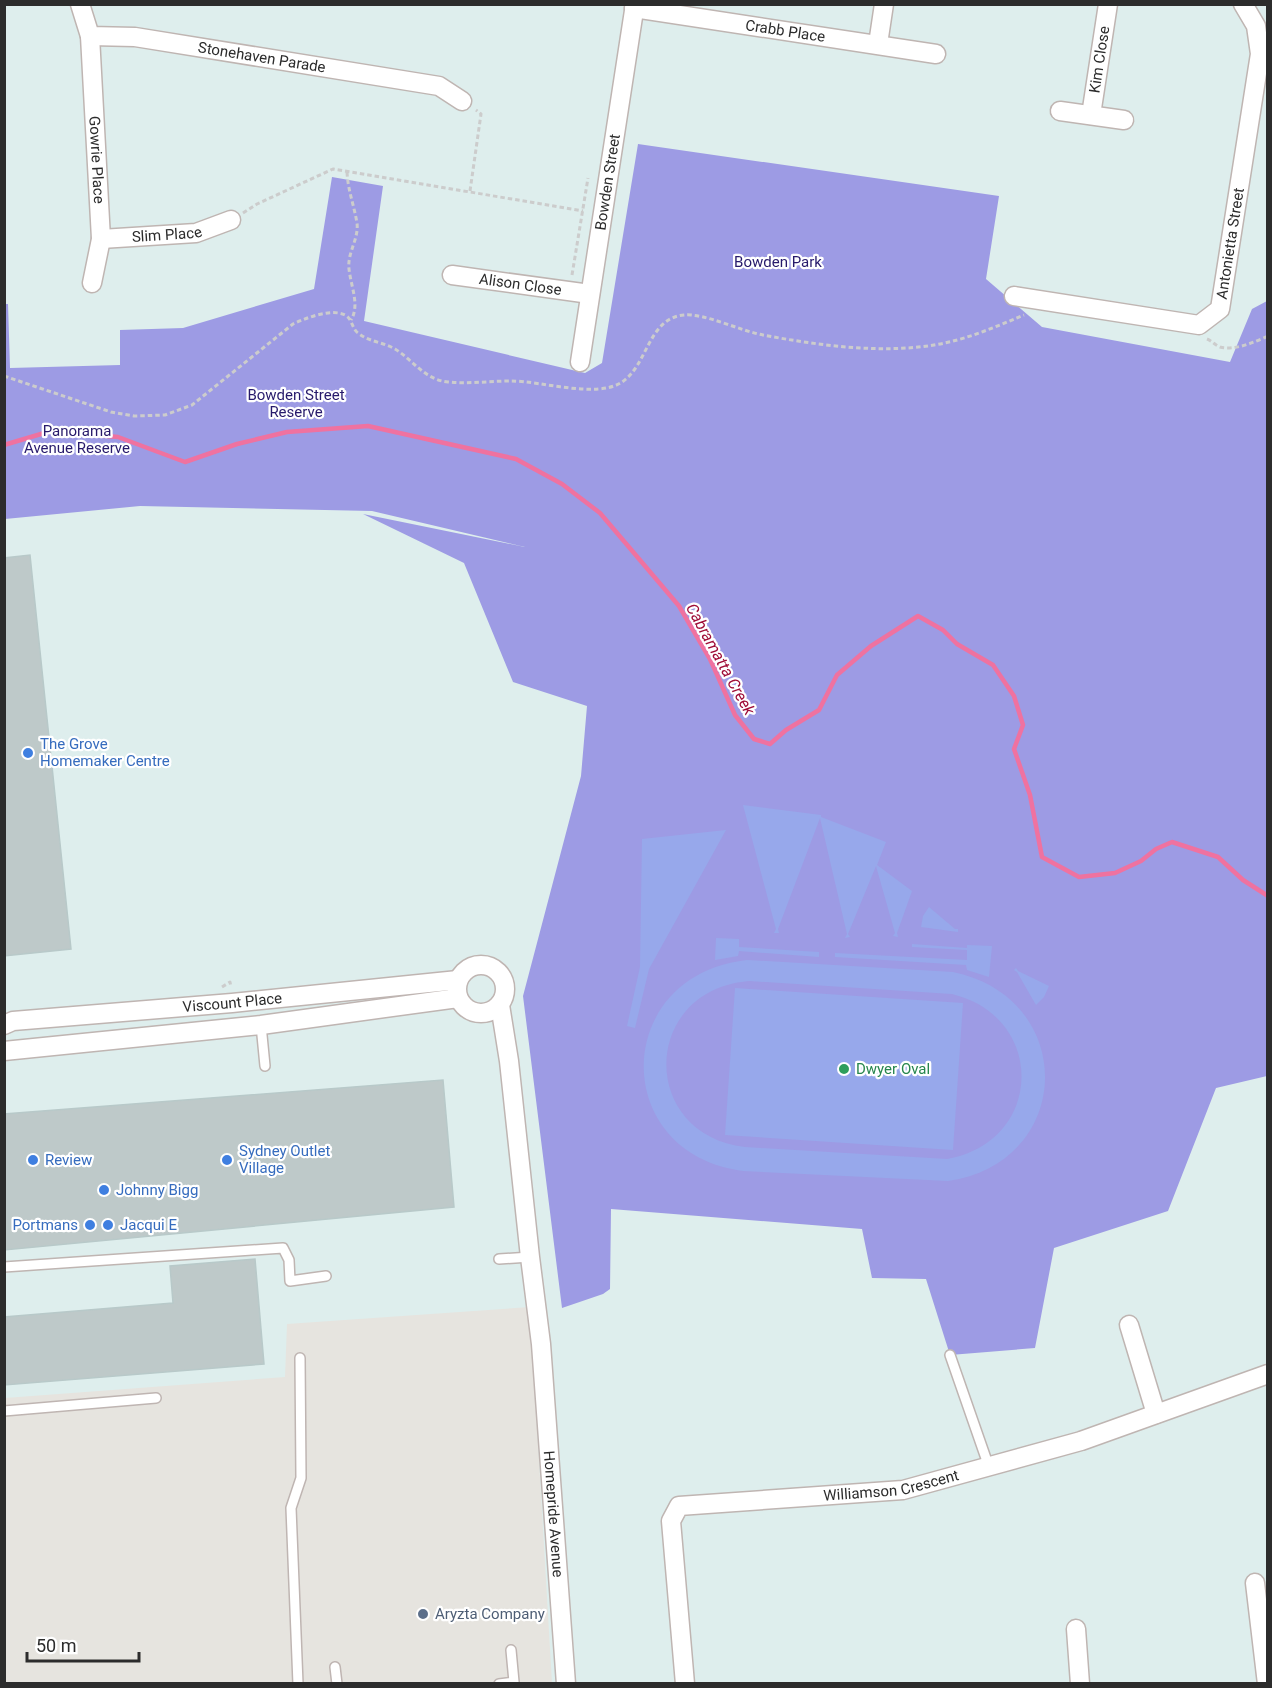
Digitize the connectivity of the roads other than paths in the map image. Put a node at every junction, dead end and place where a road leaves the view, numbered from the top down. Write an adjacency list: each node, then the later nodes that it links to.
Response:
1 (80, 4): 6 (street)
2 (884, 4): 7 (street)
3 (1108, 4): 11 (street, Kim Close)
4 (1243, 4): 18 (street, Antonietta Street)
5 (634, 6): 7 (street, Crabb Place); 17 (street, Bowden Street)
6 (90, 36): 9 (street, Stonehaven Parade); 14 (street, Gowrie Place)
7 (878, 44): 8 (street, Crabb Place)
8 (936, 54)
9 (462, 101)
10 (1060, 111): 11 (street, Kim Close)
11 (1091, 115): 12 (street, Kim Close)
12 (1124, 120)
13 (231, 220): 14 (street, Slim Place)
14 (101, 238): 16 (street, Gowrie Place)
15 (452, 275): 17 (street, Alison Close)
16 (92, 283)
17 (590, 294): 19 (street, Bowden Street)
18 (1014, 296)
19 (580, 362)
20 (458, 989): 21 (street); 21 (street); 22 (street, Viscount Place); 23 (street, Viscount Place)
21 (500, 1005): 26 (street)
22 (261, 1024): 24 (street, Viscount Place); 25 (lane)
23 (4, 1025)
24 (4, 1051)
25 (265, 1066)
26 (530, 1257): 27 (lane); 45 (street, Homepride Avenue)
27 (499, 1259)
28 (4, 1267): 29 (lane)
29 (326, 1276)
30 (1129, 1325): 36 (street)
31 (950, 1355): 37 (lane)
32 (300, 1358): 42 (lane)
33 (1268, 1374): 36 (street, Williamson Crescent)
34 (156, 1398): 35 (lane)
35 (4, 1411)
36 (1156, 1414): 37 (street, Williamson Crescent)
37 (988, 1467): 46 (street, Williamson Crescent)
38 (1255, 1583): 48 (street)
39 (1076, 1629): 47 (street)
40 (511, 1650): 44 (lane)
41 (335, 1667): 43 (lane)
42 (298, 1683)
43 (337, 1683)
44 (499, 1683)
45 (566, 1683)
46 (685, 1683)
47 (1080, 1683)
48 (1268, 1683)

